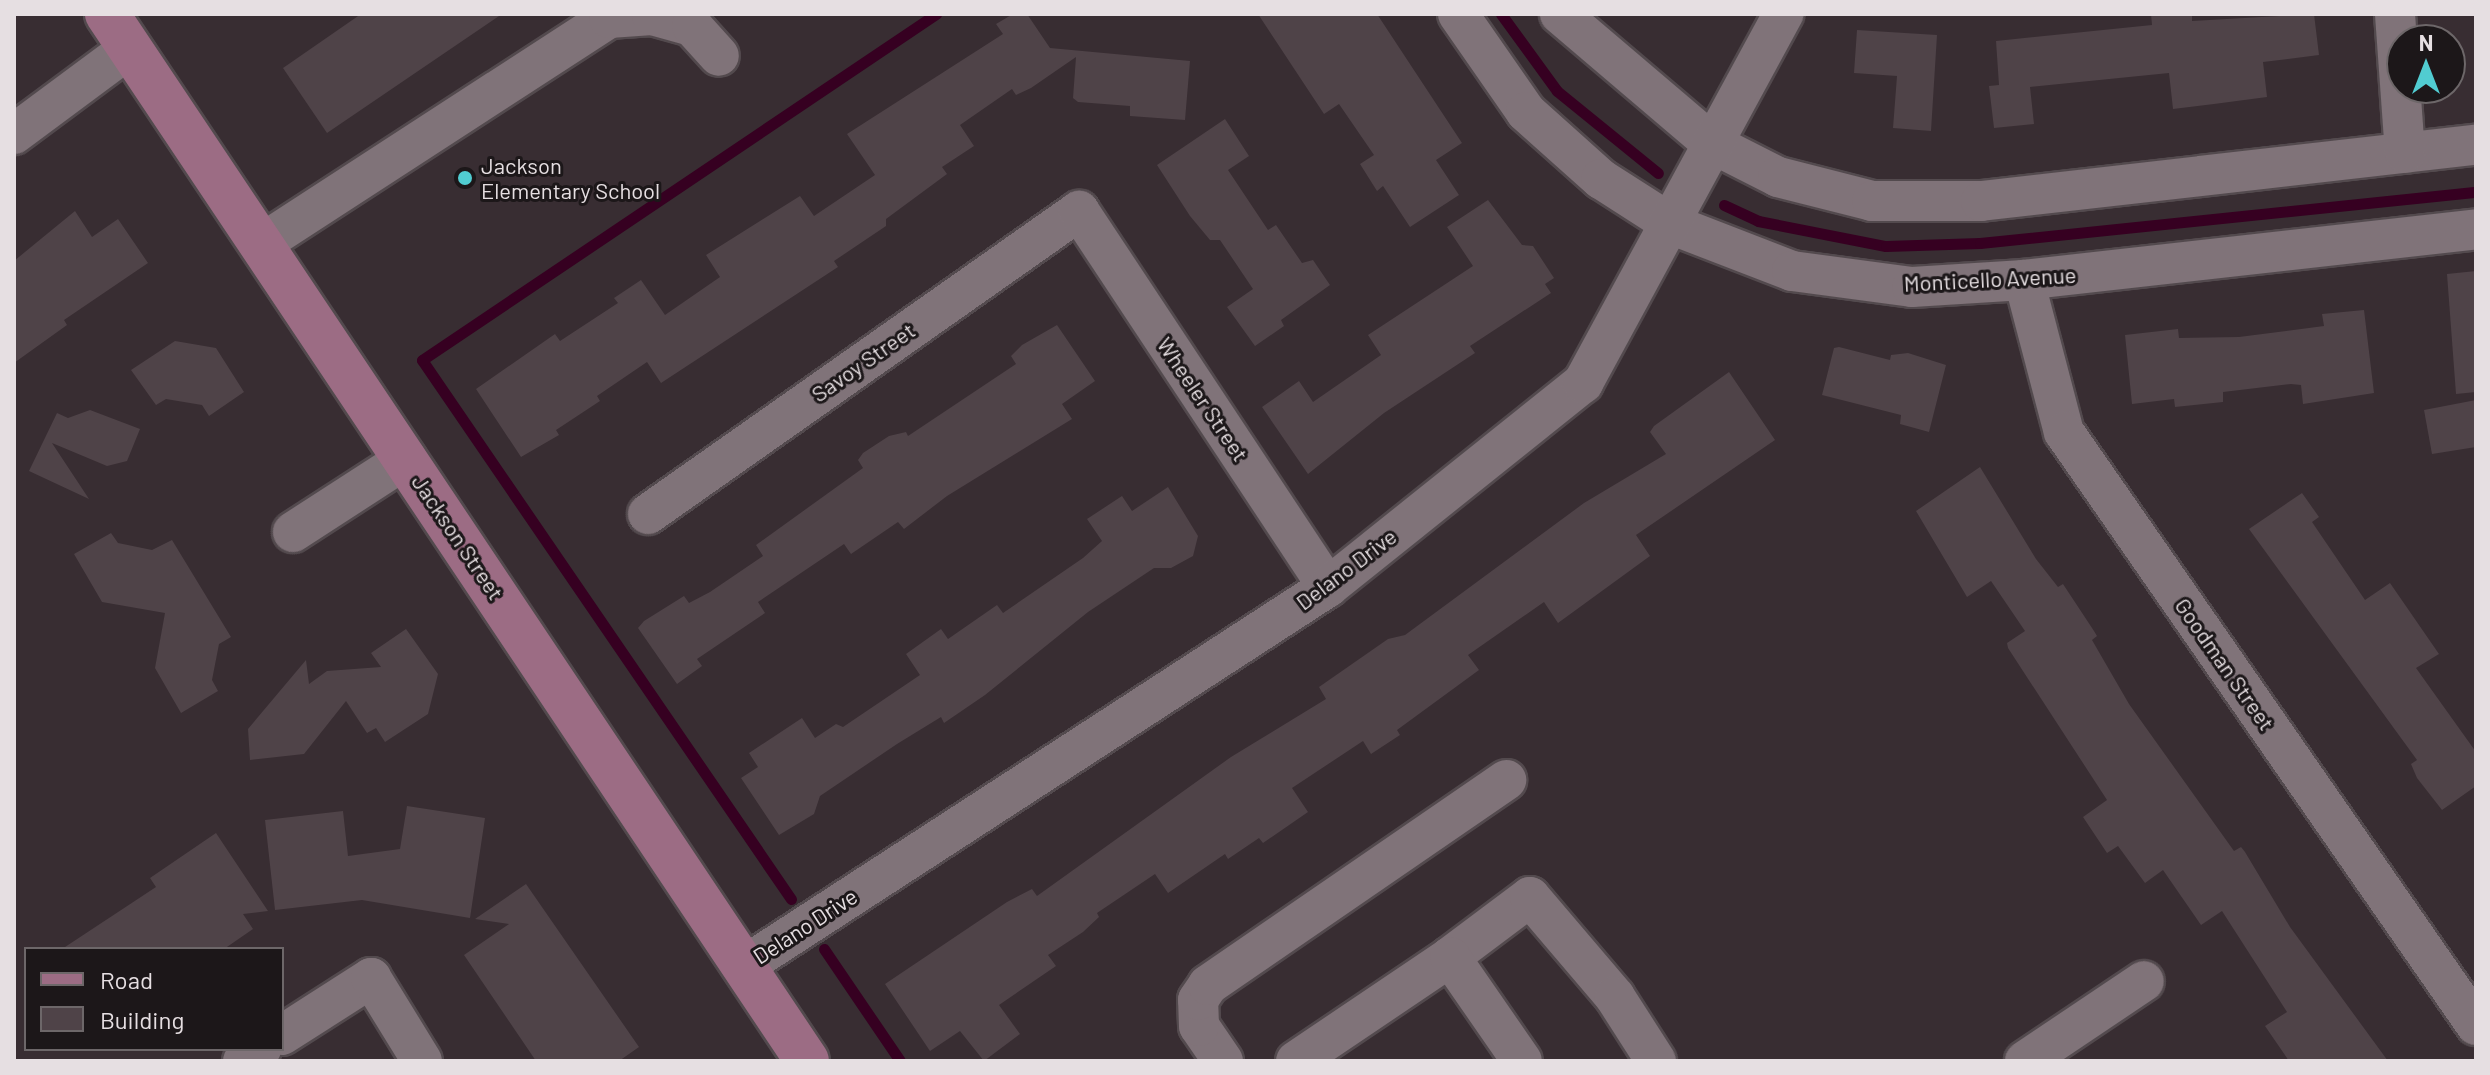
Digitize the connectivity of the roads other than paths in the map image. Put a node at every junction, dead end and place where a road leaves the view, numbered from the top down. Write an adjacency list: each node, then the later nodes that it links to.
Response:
1 (1458, 14): 12 (street, Monticello Avenue)
2 (1560, 14): 8 (street)
3 (1783, 14): 8 (street, Delano Drive)
4 (2395, 14): 10 (street)
5 (118, 31): 7 (street); 14 (main road, Jackson Street)
6 (719, 56): 14 (street)
7 (14, 134)
8 (1713, 144): 10 (street); 12 (street, Delano Drive)
9 (2476, 145): 10 (street)
10 (2405, 153)
11 (1079, 211): 17 (street, Savoy Street); 19 (street, Wheeler Street)
12 (1673, 225): 15 (street, Monticello Avenue); 19 (street, Delano Drive)
13 (2476, 229): 15 (street, Monticello Avenue)
14 (261, 244): 16 (main road, Jackson Street)
15 (2024, 280): 24 (street, Goodman Street)
16 (406, 459): 18 (street); 22 (main road, Jackson Street)
17 (648, 514)
18 (293, 532)
19 (1328, 587): 22 (street, Delano Drive)
20 (1506, 780): 28 (street)
21 (1450, 957): 29 (street); 30 (street); 31 (street)
22 (744, 966): 27 (main road, Jackson Street)
23 (2144, 981): 32 (street)
24 (2476, 1025)
25 (284, 1034): 26 (street)
26 (422, 1061)
27 (807, 1061)
28 (1223, 1061)
29 (1296, 1061)
30 (1522, 1061)
31 (1656, 1061)
32 (2025, 1061)

